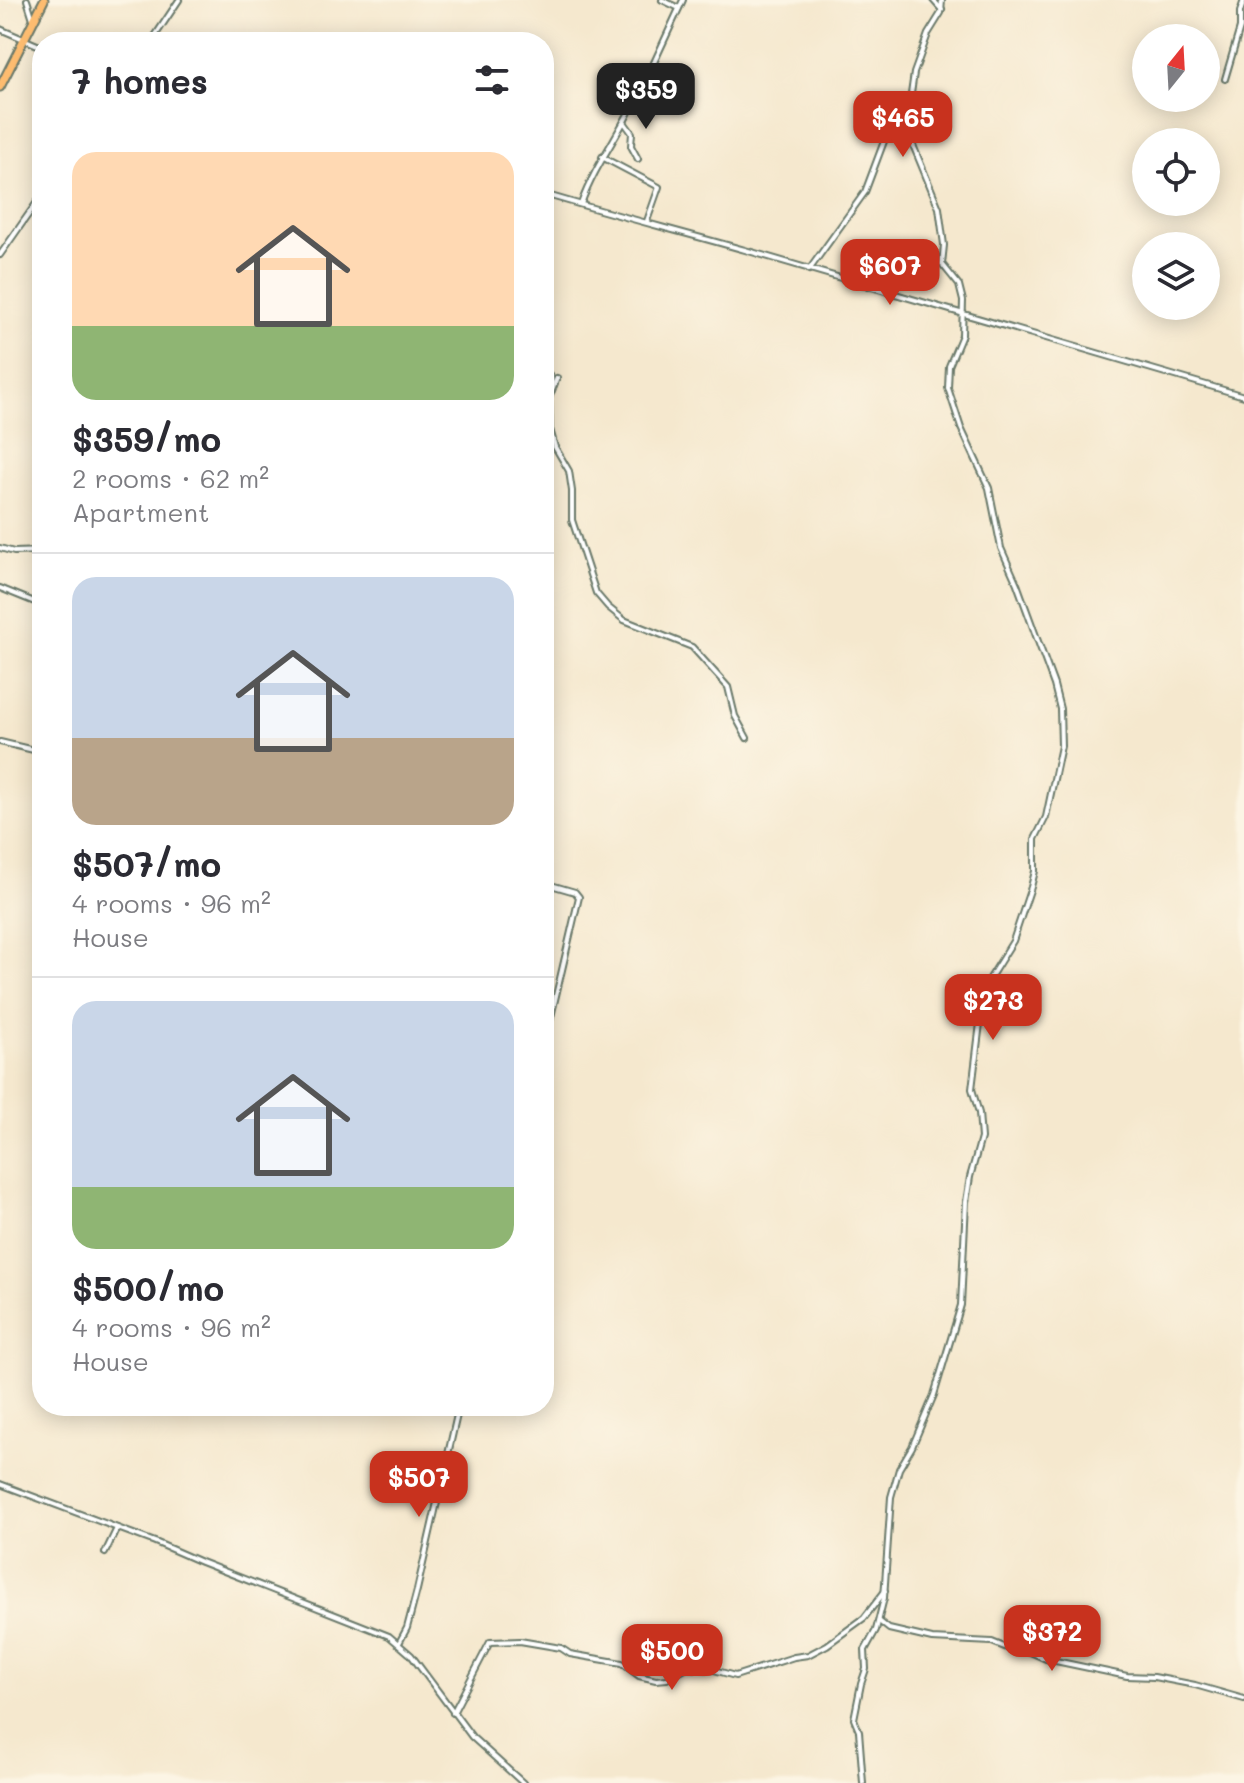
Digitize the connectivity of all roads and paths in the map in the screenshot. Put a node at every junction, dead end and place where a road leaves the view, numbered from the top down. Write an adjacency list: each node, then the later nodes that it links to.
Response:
1 (27, 0): 11 (street)
2 (44, 0): 11 (highway)
3 (179, 0): 13 (street)
4 (662, 0): 9 (street)
5 (683, 0): 9 (street)
6 (933, 0): 10 (street)
7 (942, 0): 10 (street)
8 (1244, 0): 16 (street)
9 (679, 8): 19 (street)
10 (942, 11): 28 (street)
11 (33, 19): 14 (highway)
12 (0, 29): 14 (street)
13 (158, 32)
14 (23, 39): 15 (street); 17 (highway)
15 (32, 43)
16 (1225, 79)
17 (0, 87)
18 (895, 112): 27 (street)
19 (624, 121): 20 (street); 21 (street)
20 (602, 157): 23 (street); 25 (street)
21 (638, 159)
22 (554, 197): 23 (street)
23 (581, 204): 25 (street)
24 (32, 209): 26 (street)
25 (647, 222): 27 (street)
26 (0, 255)
27 (809, 270): 28 (street)
28 (962, 315): 31 (street); 46 (street)
29 (557, 378): 30 (street)
30 (554, 385)
31 (1244, 396)
32 (554, 443): 37 (street)
33 (0, 548): 34 (street)
34 (32, 551)
35 (0, 588): 36 (street)
36 (32, 601)
37 (747, 738)
38 (0, 742): 39 (street)
39 (32, 750)
40 (554, 886): 41 (street)
41 (554, 1004)
42 (457, 1416): 48 (street)
43 (0, 1484): 44 (street)
44 (117, 1528): 45 (street); 48 (street)
45 (105, 1553)
46 (885, 1591): 47 (street); 50 (street)
47 (879, 1621): 49 (street); 52 (street)
48 (399, 1643): 50 (street)
49 (1244, 1699)
50 (453, 1713): 51 (street)
51 (523, 1783)
52 (863, 1783)

